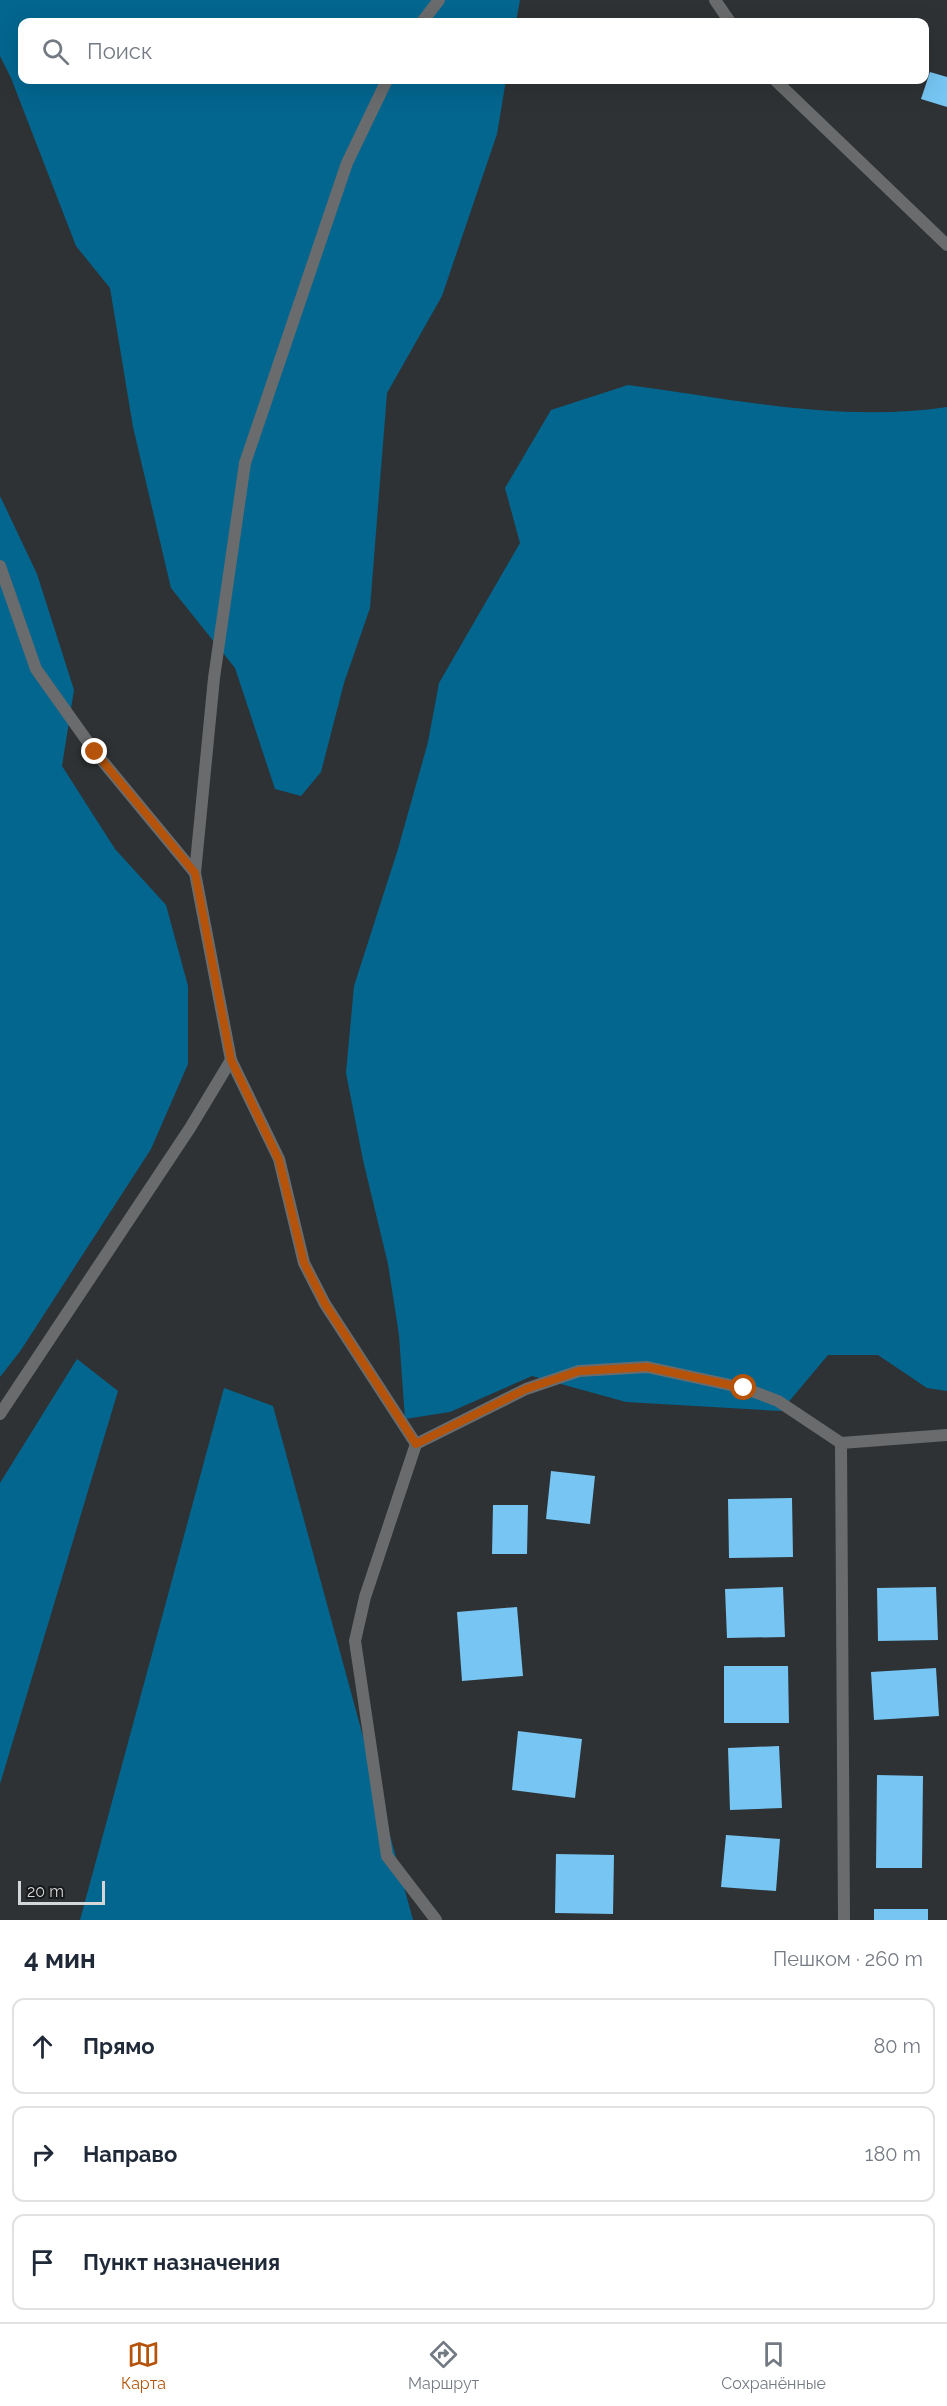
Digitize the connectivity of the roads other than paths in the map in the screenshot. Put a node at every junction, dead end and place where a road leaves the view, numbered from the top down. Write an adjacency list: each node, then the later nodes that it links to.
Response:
1 (439, 0): 3 (street)
2 (715, 0): 4 (street)
3 (425, 18)
4 (727, 18)
5 (385, 84): 9 (street)
6 (779, 84): 7 (street)
7 (947, 245)
8 (0, 566): 9 (street)
9 (195, 873): 10 (street)
10 (231, 1060): 11 (street); 14 (street)
11 (0, 1414)
12 (947, 1435): 13 (street)
13 (841, 1443): 14 (street); 16 (street)
14 (416, 1444): 15 (street)
15 (436, 1920)
16 (844, 1920)

